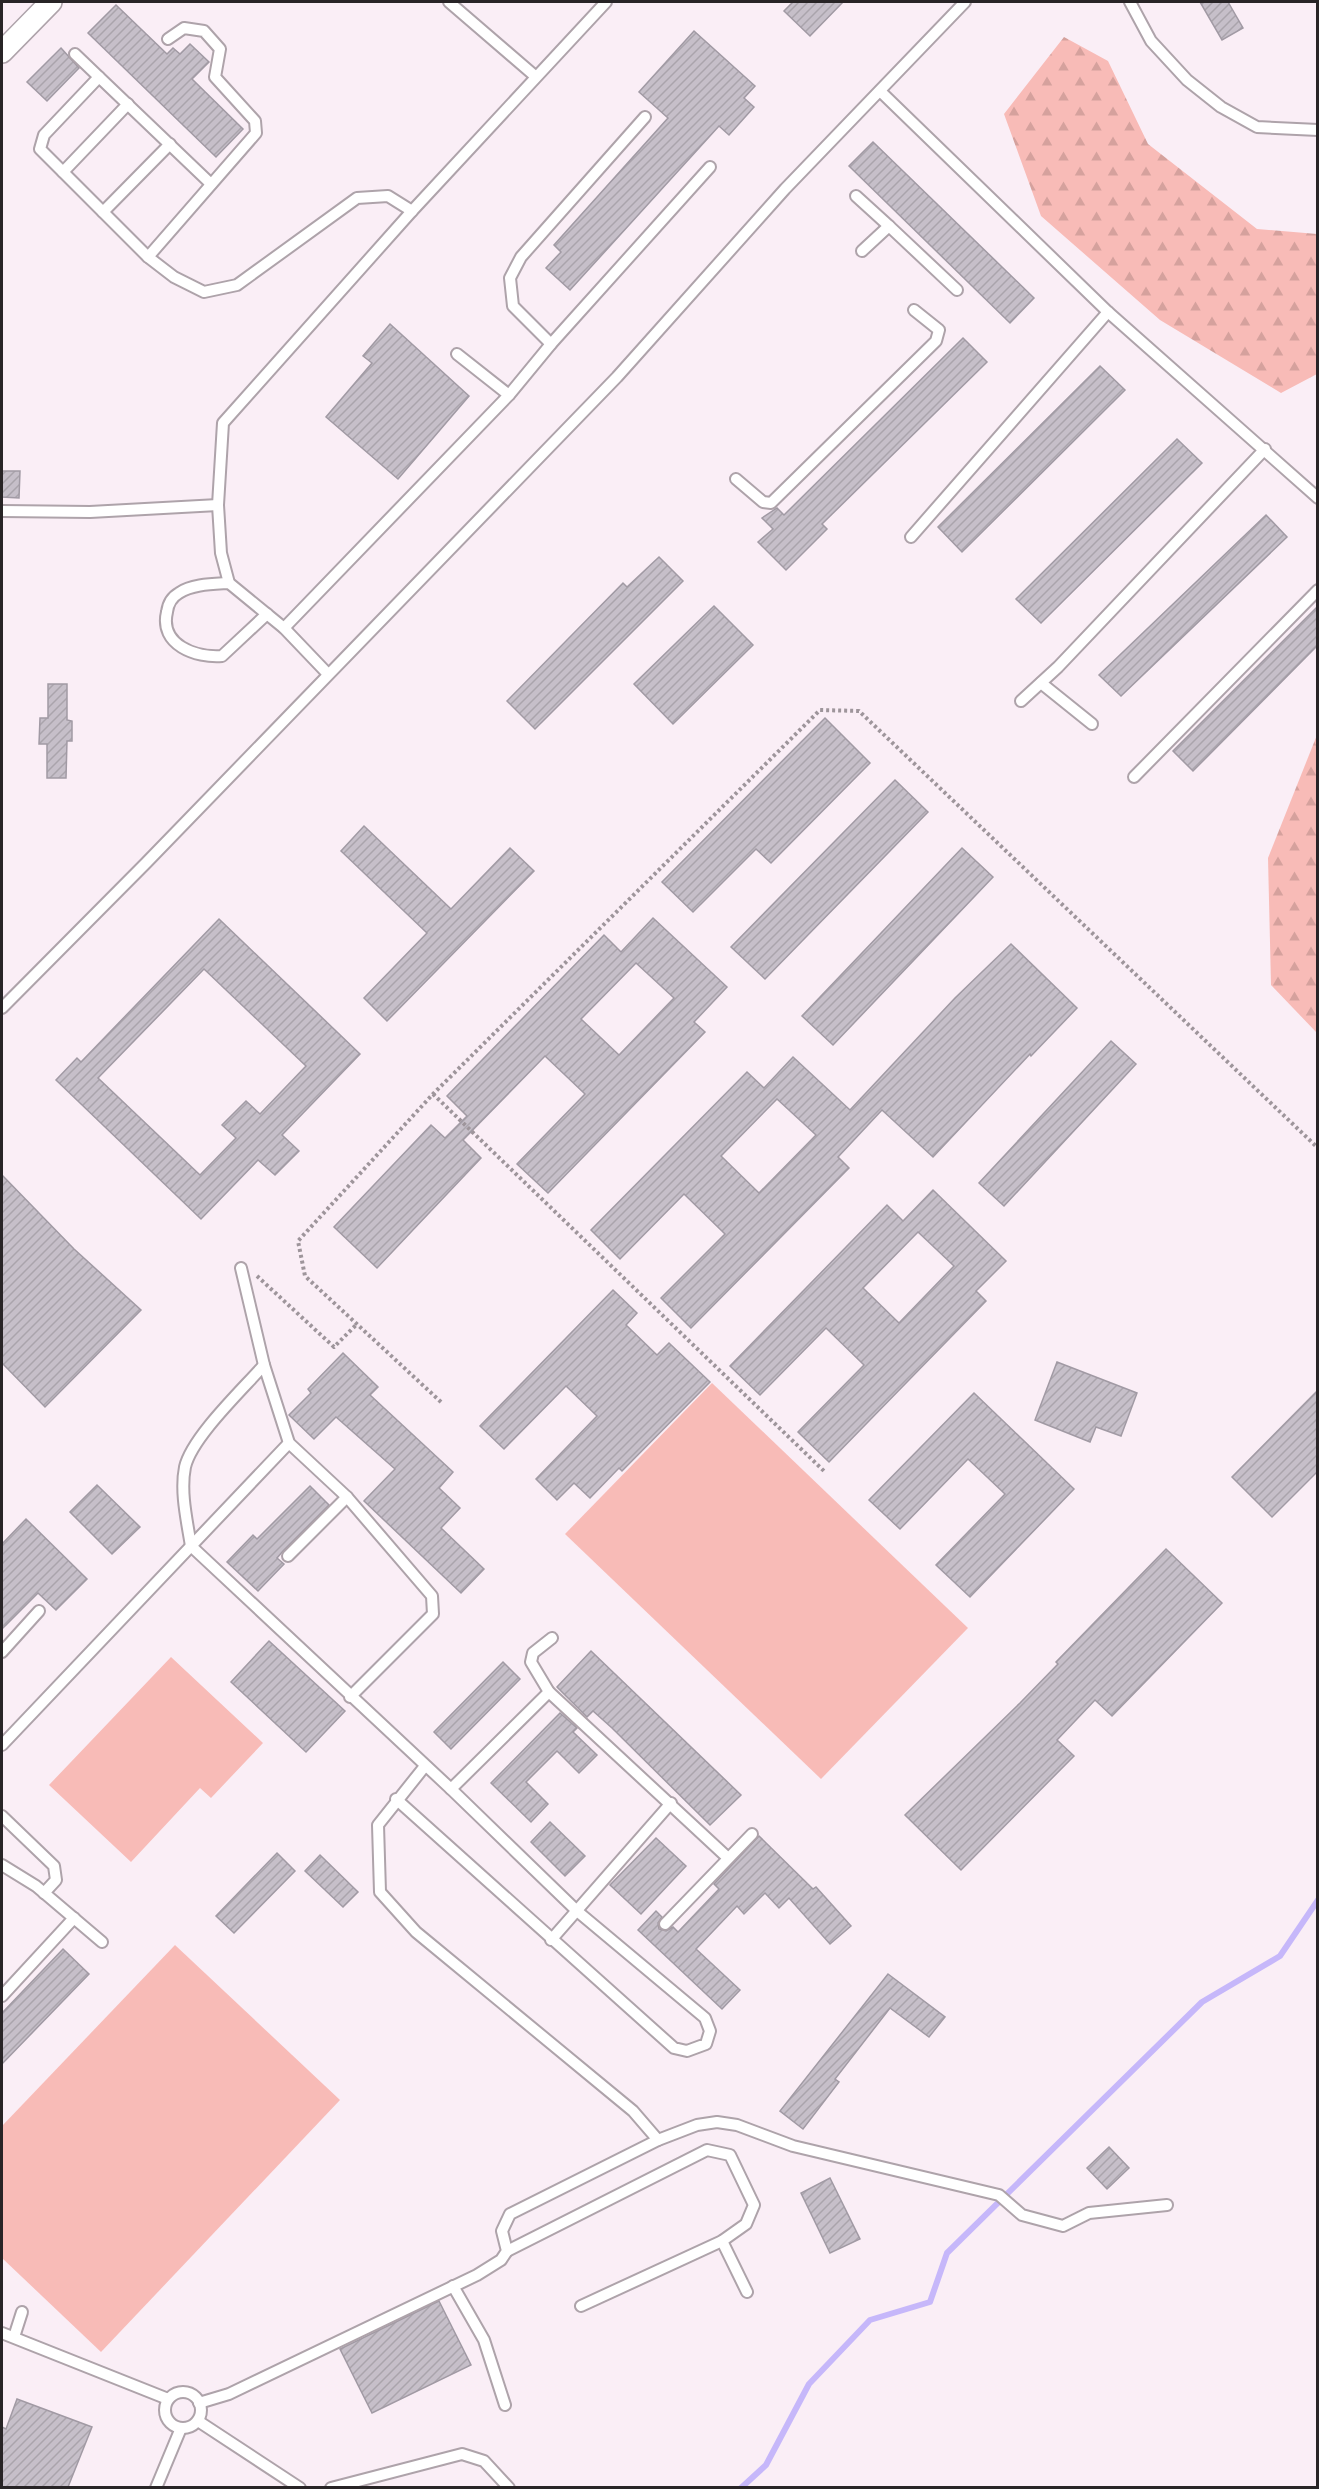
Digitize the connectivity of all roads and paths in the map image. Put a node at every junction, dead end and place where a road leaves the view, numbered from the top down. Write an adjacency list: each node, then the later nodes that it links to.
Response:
1 (449, 2): 9 (lane)
2 (606, 2): 9 (lane)
3 (965, 2): 11 (lane)
4 (1130, 2): 14 (lane)
5 (43, 4): 7 (street)
6 (168, 39): 18 (lane)
7 (2, 52)
8 (75, 54): 10 (lane)
9 (535, 76): 21 (lane)
10 (99, 77): 12 (lane); 17 (lane)
11 (880, 91): 27 (lane); 41 (lane)
12 (128, 104): 15 (lane); 17 (lane)
13 (645, 117): 28 (lane)
14 (1317, 130)
15 (170, 144): 18 (lane); 20 (lane)
16 (710, 167): 28 (lane)
17 (63, 172): 20 (lane)
18 (211, 184): 24 (lane)
19 (856, 196): 22 (lane)
20 (103, 212): 24 (lane)
21 (412, 212): 24 (lane); 34 (lane)
22 (889, 226): 23 (lane); 25 (lane)
23 (862, 250)
24 (148, 257)
25 (957, 290)
26 (914, 310): 32 (lane)
27 (1108, 312): 31 (lane); 36 (lane)
28 (551, 344): 30 (lane)
29 (457, 354): 30 (lane)
30 (509, 395): 40 (lane)
31 (1265, 449): 33 (lane); 42 (lane)
32 (736, 479)
33 (1317, 498)
34 (218, 505): 35 (lane); 37 (lane)
35 (2, 511)
36 (911, 537)
37 (229, 583): 39 (lane); 39 (lane)
38 (1317, 591): 45 (lane)
39 (267, 614): 40 (lane)
40 (284, 628): 41 (lane)
41 (327, 673): 46 (lane)
42 (1041, 683): 43 (lane); 44 (lane)
43 (1022, 701)
44 (1092, 724)
45 (1134, 777)
46 (2, 1008)
47 (433, 1094): 48 (path); 50 (path); 54 (path)
48 (1317, 1148)
49 (240, 1268): 50 (path); 51 (lane)
50 (357, 1324): 52 (path)
51 (264, 1365): 53 (lane); 56 (lane)
52 (441, 1402)
53 (289, 1443): 55 (lane); 56 (lane)
54 (825, 1472)
55 (347, 1497): 57 (lane); 62 (lane)
56 (191, 1546): 62 (lane); 63 (lane)
57 (288, 1556)
58 (39, 1611): 60 (lane)
59 (552, 1638): 61 (lane)
60 (2, 1652)
61 (549, 1692): 65 (lane); 67 (lane)
62 (350, 1697): 64 (lane)
63 (2, 1744)
64 (425, 1766): 65 (lane); 66 (lane)
65 (451, 1789): 73 (lane)
66 (396, 1799): 76 (lane); 79 (lane)
67 (671, 1803): 70 (lane); 73 (lane)
68 (2, 1816): 72 (lane)
69 (752, 1834): 70 (lane)
70 (728, 1858): 75 (lane)
71 (2, 1865): 72 (lane)
72 (44, 1893): 74 (lane)
73 (577, 1911): 76 (lane); 76 (lane)
74 (74, 1918): 77 (lane); 78 (lane)
75 (664, 1924)
76 (551, 1940)
77 (102, 1942)
78 (2, 1996)
79 (658, 2140): 80 (lane); 82 (lane)
80 (1167, 2205)
81 (722, 2241): 82 (lane); 84 (lane); 85 (lane)
82 (507, 2251): 83 (lane)
83 (453, 2286): 90 (lane); 91 (lane)
84 (747, 2292)
85 (581, 2306)
86 (22, 2312): 88 (lane)
87 (2, 2333): 88 (lane)
88 (14, 2337): 89 (lane)
89 (168, 2399): 90 (lane); 93 (lane)
90 (199, 2403): 92 (lane)
91 (505, 2405)
92 (198, 2421): 93 (lane); 95 (lane)
93 (181, 2428): 94 (lane)
94 (156, 2487)
95 (300, 2487)
96 (331, 2487): 97 (lane)
97 (509, 2487)

